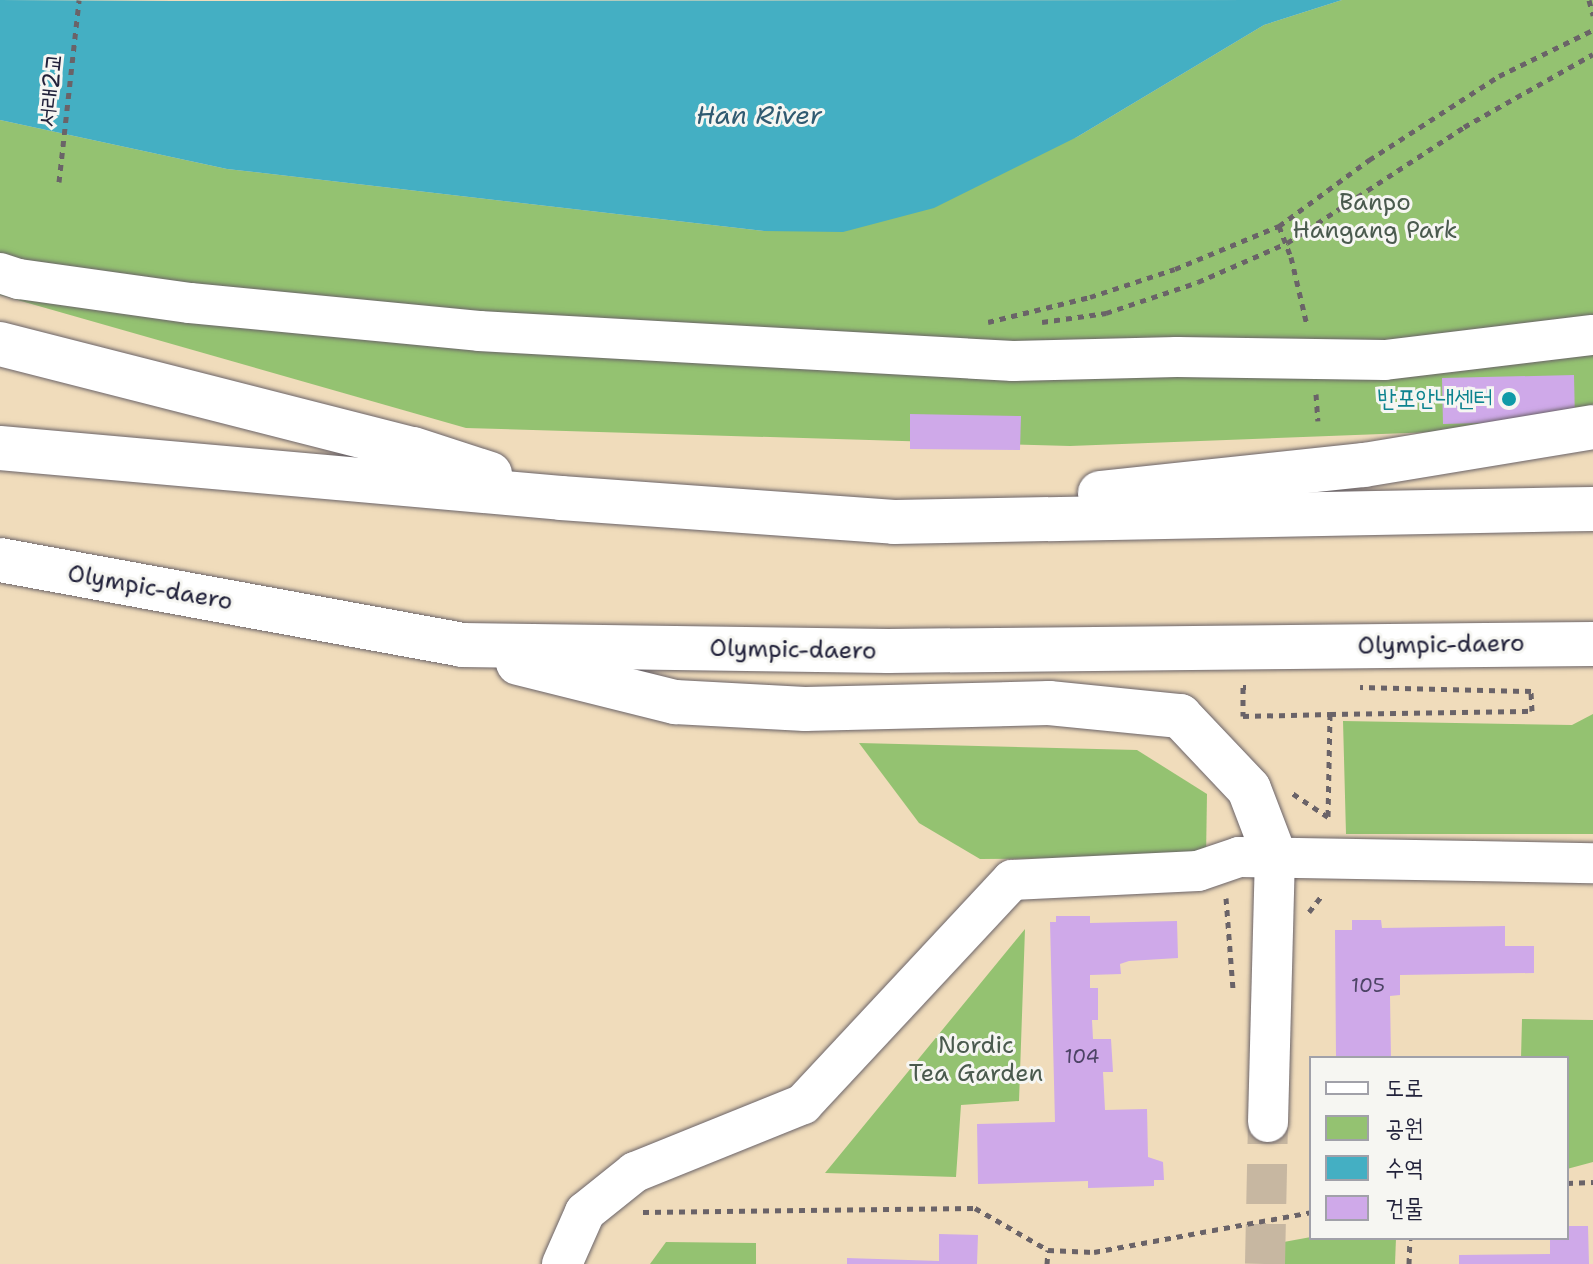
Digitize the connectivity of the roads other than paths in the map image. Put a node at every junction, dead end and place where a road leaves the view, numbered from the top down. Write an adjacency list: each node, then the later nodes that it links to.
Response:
1 (0, 273): 2 (street)
2 (1593, 335)
3 (0, 344): 6 (highway)
4 (1593, 427): 8 (highway)
5 (0, 448): 6 (highway)
6 (561, 498): 8 (highway)
7 (1593, 509): 8 (highway)
8 (850, 519)
9 (0, 560): 11 (highway, Olympic-daero)
10 (0, 577): 11 (highway)
11 (111, 581): 13 (highway, Olympic-daero)
12 (1593, 644): 13 (highway, Olympic-daero)
13 (462, 645): 14 (highway)
14 (1275, 857): 15 (street); 16 (street); 17 (street)
15 (1593, 863)
16 (1268, 1122)
17 (562, 1264)

